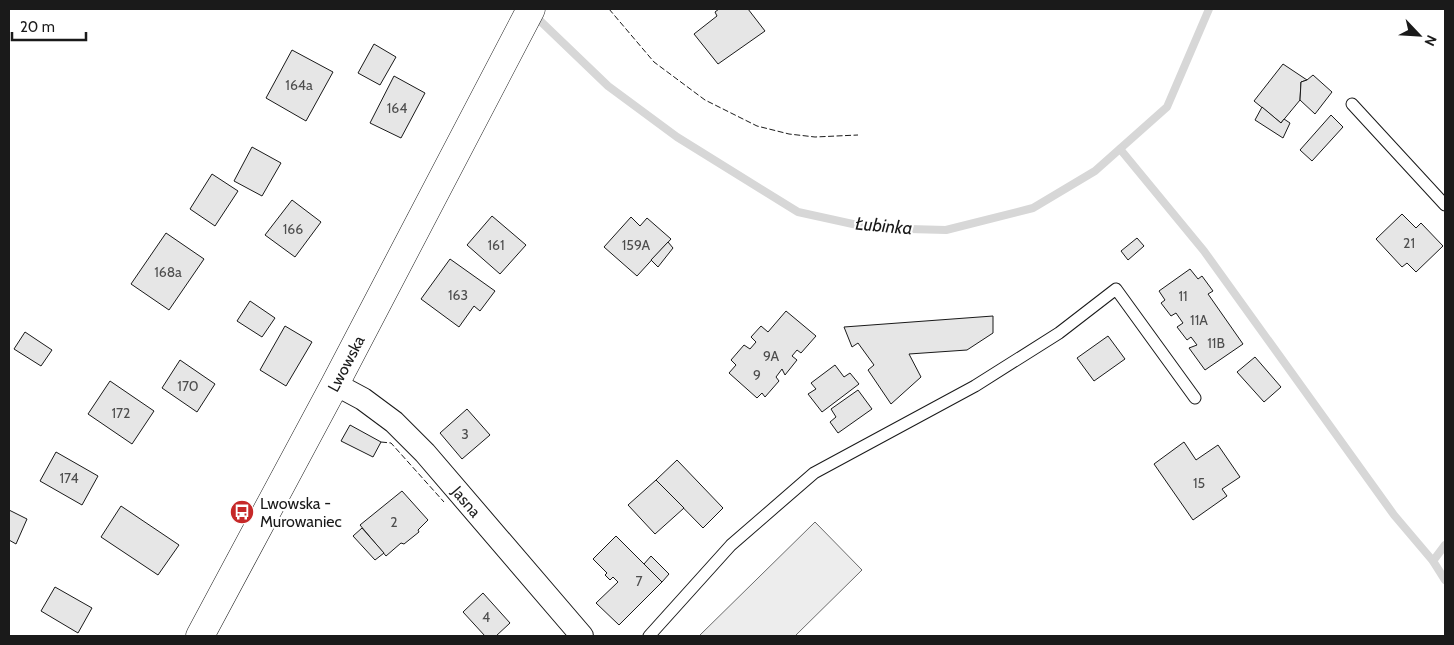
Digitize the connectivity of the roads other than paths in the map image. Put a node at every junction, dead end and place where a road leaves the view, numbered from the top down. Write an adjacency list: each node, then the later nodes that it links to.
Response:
1 (531, 9): 4 (main road, Lwowska)
2 (1352, 104): 3 (lane)
3 (1445, 205)
4 (335, 384): 6 (main road, Lwowska); 7 (street, Jasna)
5 (1194, 398): 8 (lane)
6 (200, 636)
7 (582, 636)
8 (649, 636)

